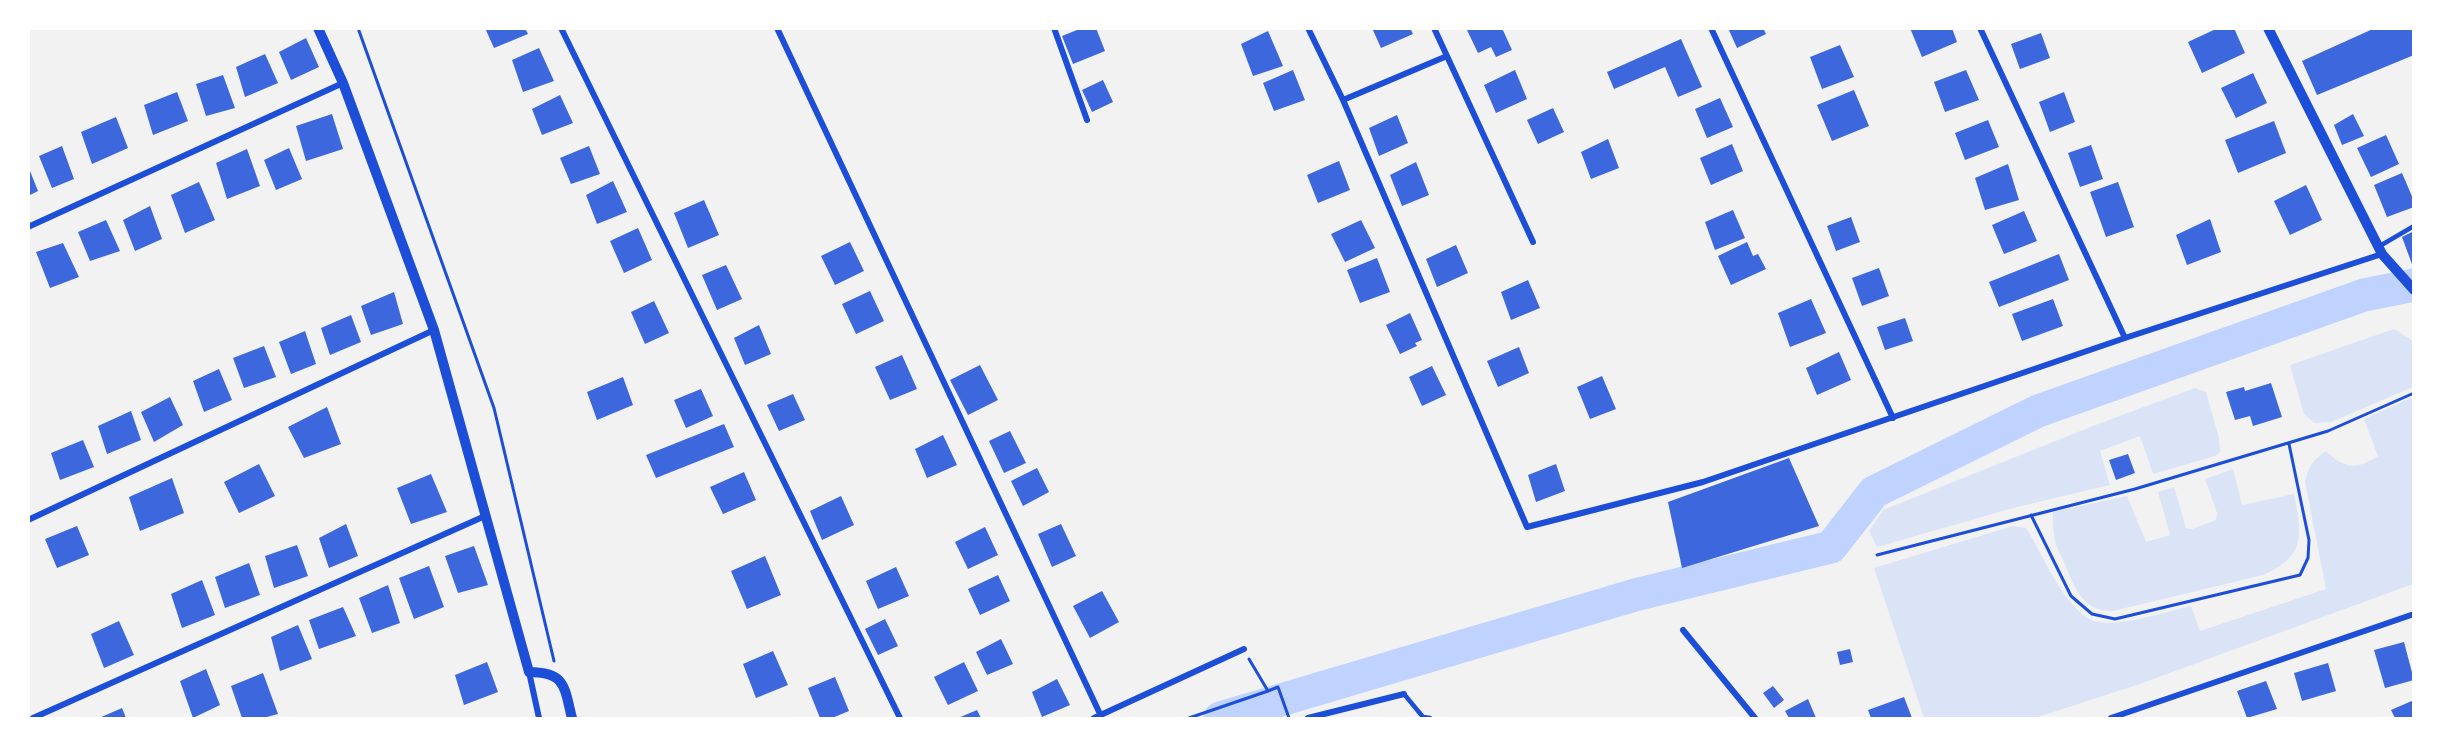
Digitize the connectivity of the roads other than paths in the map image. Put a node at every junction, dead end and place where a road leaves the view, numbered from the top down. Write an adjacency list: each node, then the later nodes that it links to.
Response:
1 (318, 28): 11 (street)
2 (561, 28): 33 (street)
3 (777, 28): 29 (street)
4 (1054, 28): 13 (street)
5 (1308, 28): 12 (street)
6 (1434, 28): 10 (street)
7 (1711, 28): 21 (street)
8 (1980, 28): 20 (street)
9 (2268, 28): 17 (street)
10 (1447, 56): 12 (street); 16 (street)
11 (344, 83): 15 (street); 19 (street)
12 (1343, 100): 21 (street)
13 (1087, 120)
14 (2414, 226): 17 (lane)
15 (28, 227)
16 (1533, 242)
17 (2380, 250): 18 (street); 20 (street)
18 (2414, 290)
19 (434, 330): 22 (street); 23 (street)
20 (2125, 338): 21 (street)
21 (1893, 418)
22 (485, 516): 27 (street); 30 (street)
23 (28, 520)
24 (2414, 615): 38 (street)
25 (1683, 630): 37 (street)
26 (1244, 649): 29 (street)
27 (529, 672): 31 (street); 32 (street)
28 (1404, 694): 35 (street); 36 (lane)
29 (1101, 716): 34 (street)
30 (33, 718)
31 (538, 718)
32 (572, 718)
33 (900, 718)
34 (1094, 718)
35 (1308, 718)
36 (1430, 718)
37 (1755, 718)
38 (2111, 718)

